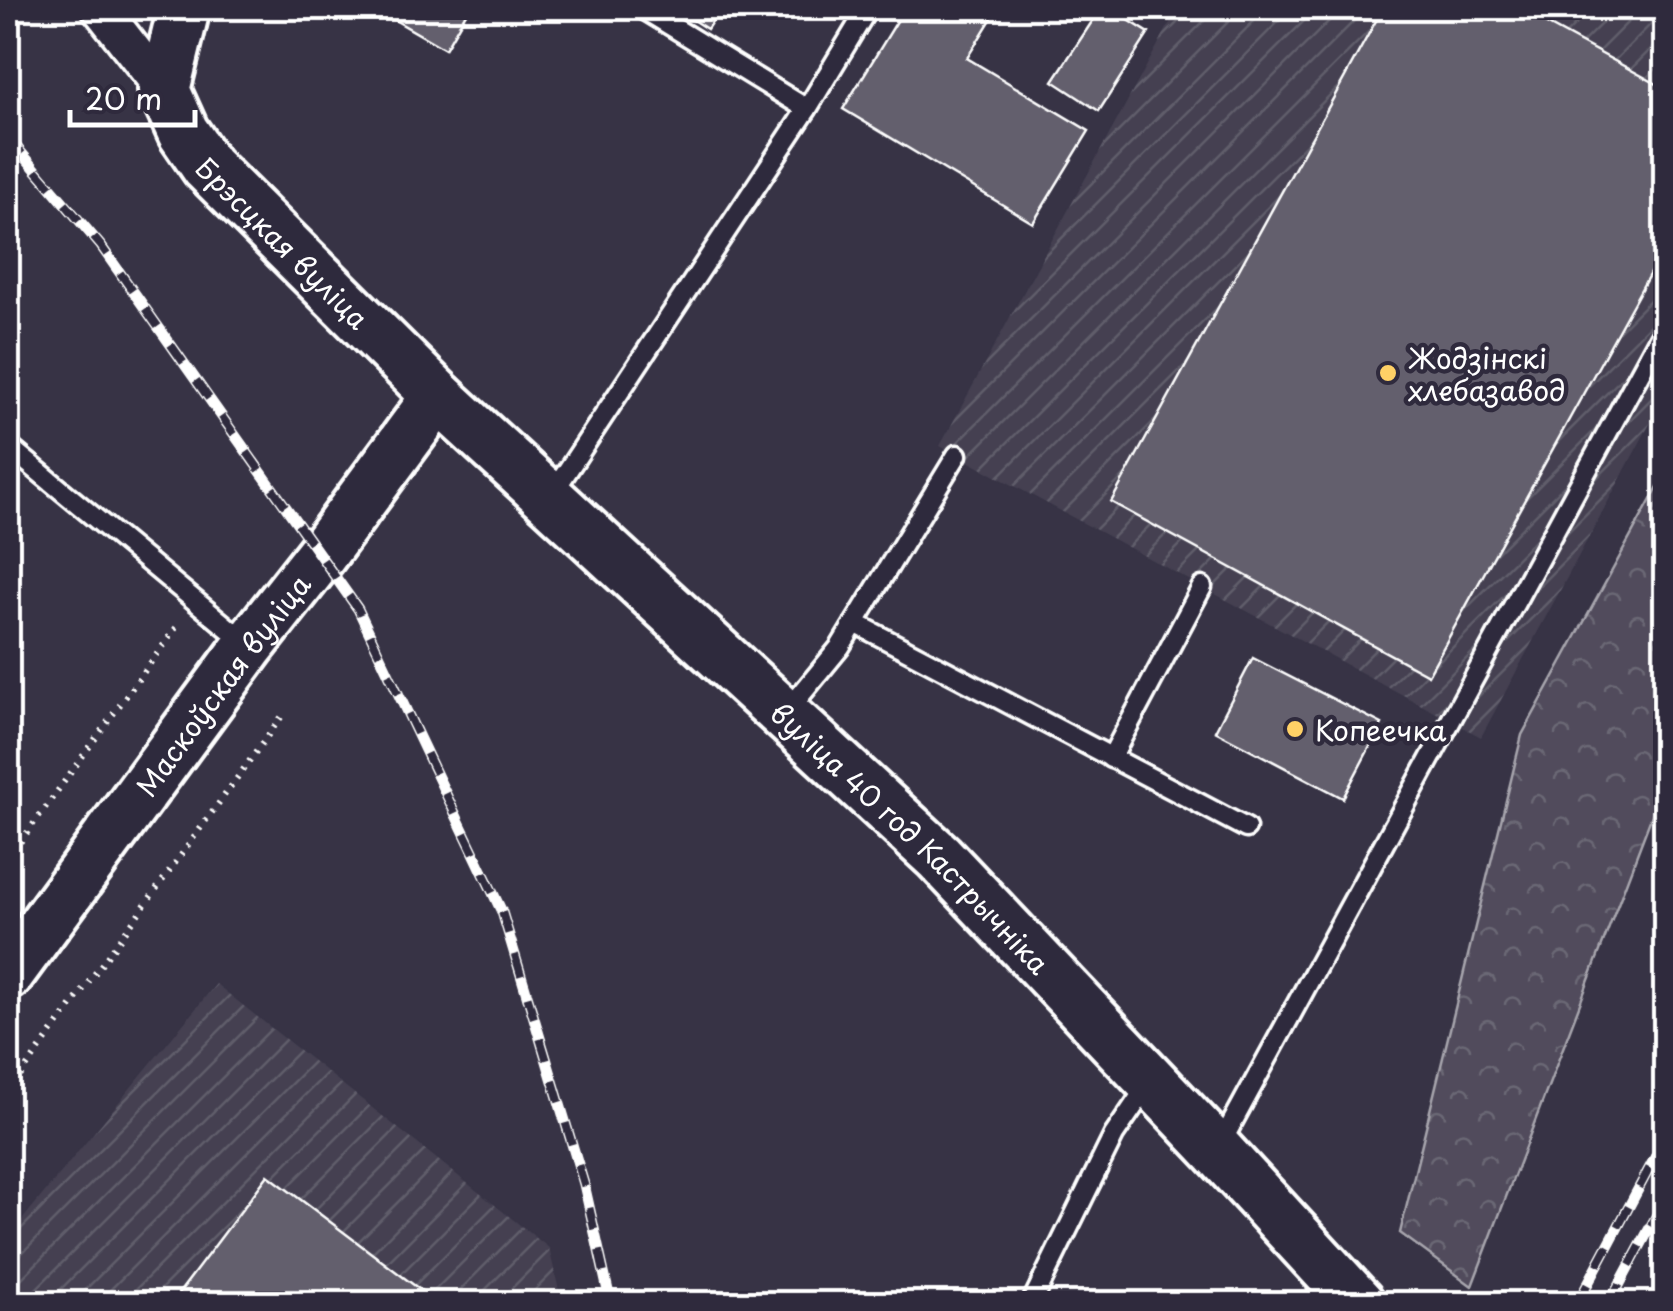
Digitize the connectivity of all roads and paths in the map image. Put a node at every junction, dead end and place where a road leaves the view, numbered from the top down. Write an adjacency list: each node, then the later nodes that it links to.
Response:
1 (100, 8): 5 (street)
2 (184, 8): 5 (main road)
3 (642, 8): 6 (lane)
4 (868, 8): 6 (lane)
5 (164, 90): 8 (main road, Брэсцкая вуліца)
6 (807, 109): 11 (lane)
7 (1666, 325): 24 (lane)
8 (438, 396): 11 (main road, вуліца 40 год Кастрычніка); 15 (main road, Маскоўская вуліца)
9 (8, 446): 15 (lane)
10 (957, 455): 13 (lane)
11 (549, 498): 17 (main road, вуліца 40 год Кастрычніка)
12 (1202, 587): 18 (lane)
13 (855, 623): 17 (lane); 18 (lane)
14 (179, 624): 20 (path)
15 (249, 646): 21 (main road, Маскоўская вуліца)
16 (285, 712): 23 (path)
17 (784, 714): 22 (main road, вуліца 40 год Кастрычніка)
18 (1111, 758): 19 (lane)
19 (1246, 828)
20 (8, 860)
21 (8, 974)
22 (1152, 1081): 24 (main road, вуліца 40 год Кастрычніка); 25 (lane)
23 (8, 1093)
24 (1217, 1150): 26 (main road, вуліца 40 год Кастрычніка)
25 (1031, 1304)
26 (1359, 1304)

